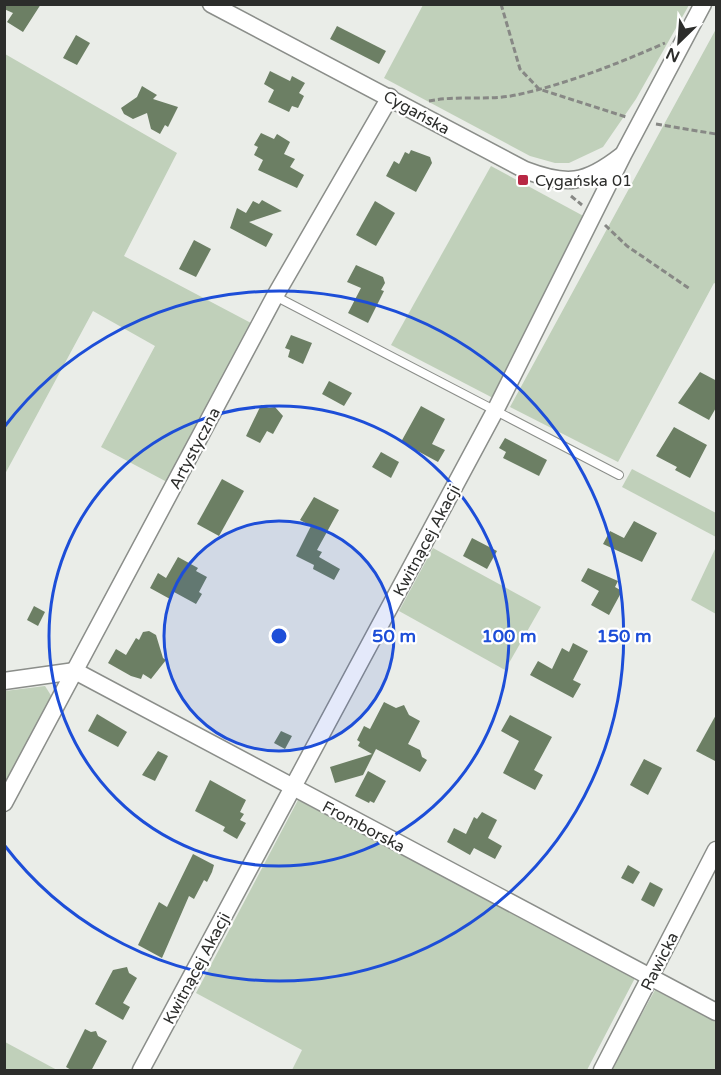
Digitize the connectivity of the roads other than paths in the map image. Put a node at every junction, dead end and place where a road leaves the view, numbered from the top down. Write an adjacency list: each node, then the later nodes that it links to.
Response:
1 (211, 4): 3 (street, Cygańska)
2 (704, 4): 4 (street, Kwitnącej Akacji)
3 (390, 97): 4 (street, Cygańska); 5 (street, Artystyczna)
4 (624, 153): 6 (street, Kwitnącej Akacji)
5 (275, 296): 6 (lane); 8 (street, Artystyczna)
6 (496, 409): 7 (lane); 10 (street, Kwitnącej Akacji)
7 (619, 475)
8 (75, 671): 9 (street); 10 (street, Fromborska); 11 (street, Artystyczna)
9 (4, 681)
10 (292, 788): 13 (street, Fromborska); 15 (street, Kwitnącej Akacji)
11 (4, 803)
12 (717, 850): 13 (street, Rawicka)
13 (650, 979): 14 (street, Fromborska); 16 (street, Rawicka)
14 (717, 1012)
15 (141, 1071)
16 (602, 1071)

